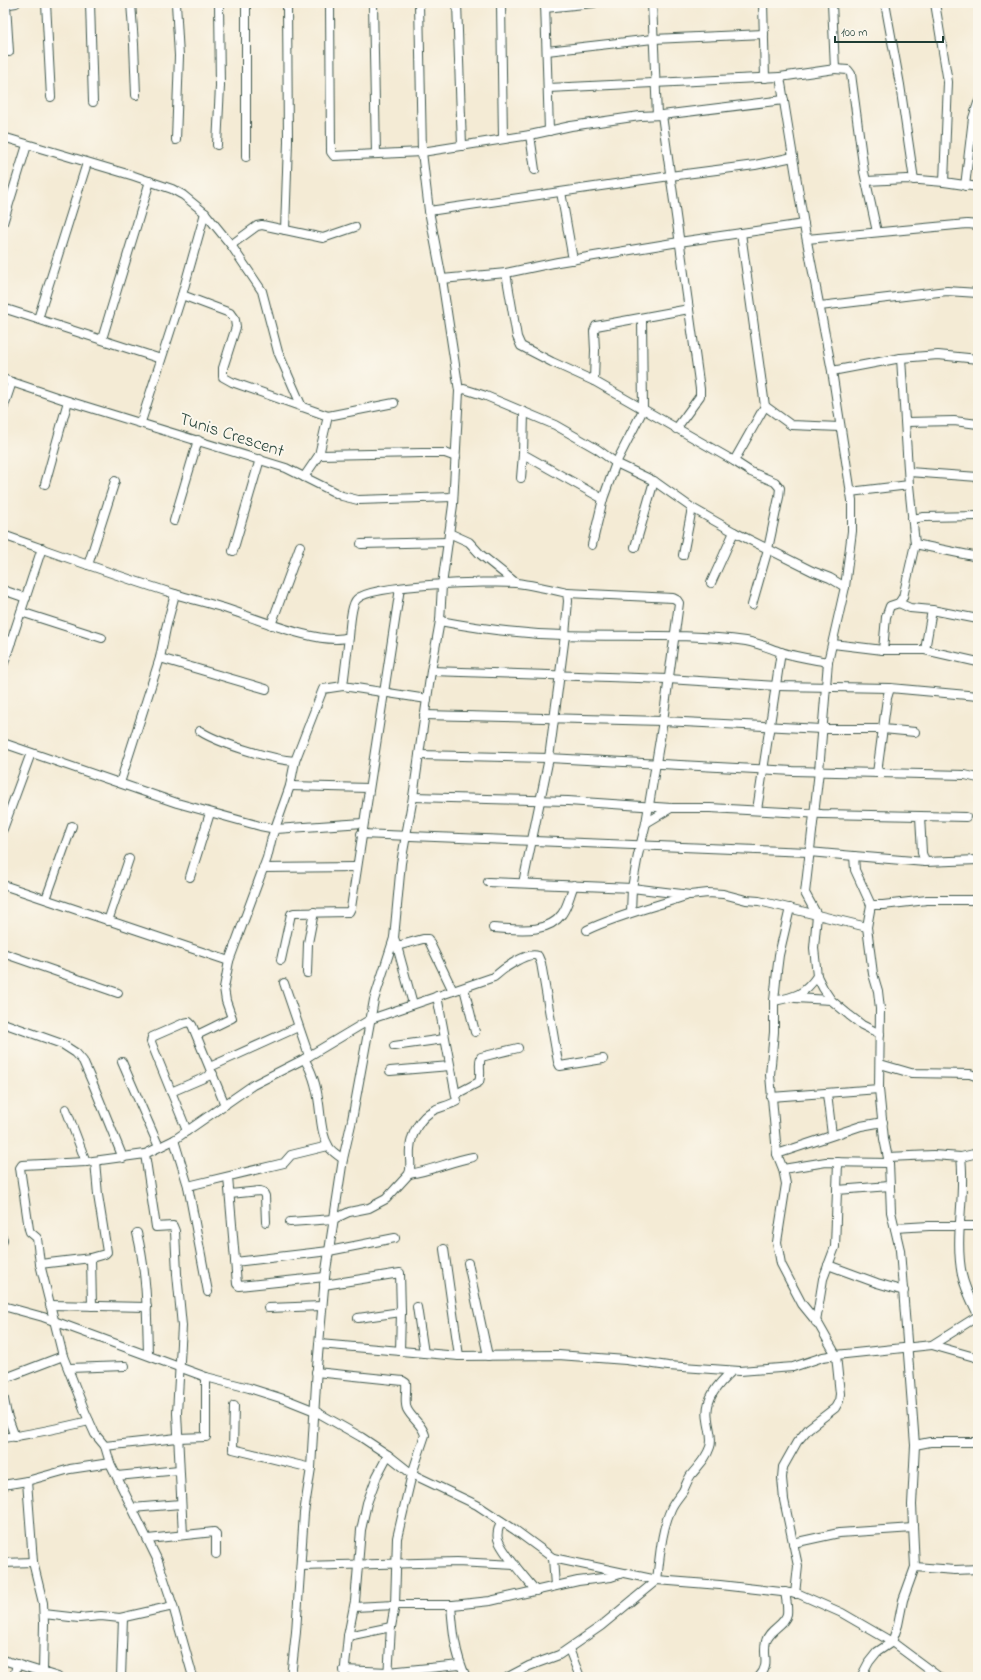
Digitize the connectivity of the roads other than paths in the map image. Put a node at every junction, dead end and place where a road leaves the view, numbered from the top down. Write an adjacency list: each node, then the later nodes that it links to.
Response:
1 (16, 3): 20 (street)
2 (46, 3): 32 (street)
3 (90, 3): 34 (street)
4 (131, 3): 31 (street)
5 (176, 3): 42 (street)
6 (219, 3): 44 (street)
7 (246, 3): 48 (street)
8 (287, 3): 66 (street)
9 (330, 3): 47 (street)
10 (373, 3): 47 (street)
11 (419, 3): 46 (street)
12 (457, 3): 45 (street)
13 (501, 3): 41 (street)
14 (594, 3): 21 (street)
15 (652, 3): 23 (street)
16 (763, 3): 22 (street)
17 (832, 3): 26 (street)
18 (885, 3): 53 (street)
19 (935, 3): 56 (street)
20 (5, 5): 25 (street)
21 (545, 6): 24 (street)
22 (764, 34): 23 (street); 27 (street)
23 (653, 39): 24 (street); 29 (street)
24 (547, 51): 30 (street)
25 (9, 52)
26 (835, 69): 28 (street); 54 (street)
27 (765, 78): 28 (street); 29 (street)
28 (780, 78): 33 (street)
29 (655, 83): 30 (street); 36 (street)
30 (548, 88): 38 (street)
31 (136, 95)
32 (51, 97)
33 (784, 100): 36 (street); 49 (street)
34 (93, 102)
35 (978, 103): 37 (street)
36 (659, 115): 38 (street); 52 (street)
37 (975, 118): 57 (street)
38 (550, 131): 39 (street)
39 (530, 135): 41 (street); 51 (street)
40 (3, 137): 43 (street)
41 (503, 139): 45 (street)
42 (176, 140)
43 (27, 145): 50 (street); 62 (street)
44 (217, 145)
45 (462, 146): 46 (street)
46 (422, 152): 47 (street); 60 (street)
47 (376, 154)
48 (246, 157)
49 (793, 157): 52 (street); 63 (street)
50 (87, 163): 55 (street); 81 (street)
51 (535, 170)
52 (670, 176): 59 (street); 70 (street)
53 (914, 180): 54 (street); 56 (street)
54 (866, 181): 67 (street)
55 (150, 182): 61 (street); 82 (street)
56 (944, 182): 57 (street)
57 (965, 186): 58 (street)
58 (978, 188)
59 (561, 192): 60 (street); 72 (street)
60 (429, 211): 74 (street)
61 (205, 213): 71 (street); 76 (street)
62 (3, 223)
63 (804, 224): 68 (street); 69 (street)
64 (978, 225): 67 (street)
65 (355, 227): 66 (street)
66 (284, 230): 71 (street)
67 (877, 232): 69 (street)
68 (741, 233): 70 (street); 94 (street)
69 (807, 239): 77 (street)
70 (679, 242): 72 (street); 79 (street)
71 (231, 245): 93 (street)
72 (573, 260): 73 (street)
73 (506, 273): 74 (street); 88 (street)
74 (442, 279): 90 (street)
75 (978, 293): 77 (street)
76 (182, 295): 83 (street); 93 (street)
77 (820, 306): 86 (street)
78 (3, 308): 81 (street)
79 (689, 309): 80 (street); 103 (street)
80 (642, 318): 88 (street); 96 (street)
81 (38, 319): 82 (street)
82 (102, 339): 83 (street)
83 (161, 358): 99 (street)
84 (901, 358): 85 (street); 86 (street); 100 (street)
85 (978, 358)
86 (832, 371): 102 (street)
87 (3, 379): 89 (street, Tunis Crescent)
88 (594, 381): 96 (street)
89 (12, 382): 91 (street, Tunis Crescent); 95 (street)
90 (459, 391): 97 (street); 105 (street)
91 (68, 401): 99 (street, Tunis Crescent); 117 (street)
92 (394, 403): 98 (street)
93 (302, 406): 98 (street)
94 (765, 406): 102 (street); 109 (street)
95 (3, 409)
96 (643, 410): 103 (street); 110 (street)
97 (524, 412): 106 (street); 110 (street)
98 (328, 416): 107 (street)
99 (141, 422): 104 (street, Tunis Crescent)
100 (906, 422): 101 (street); 111 (street)
101 (978, 424)
102 (840, 427): 119 (street)
103 (676, 429): 109 (street)
104 (198, 440): 108 (street, Tunis Crescent); 125 (street)
105 (456, 454): 107 (street); 120 (street)
106 (523, 454): 114 (street); 121 (street)
107 (319, 455): 112 (street)
108 (260, 459): 112 (street, Tunis Crescent); 137 (street)
109 (734, 461): 136 (street)
110 (616, 463): 116 (street); 121 (street)
111 (910, 472): 113 (street); 118 (street)
112 (304, 476): 120 (street, Tunis Crescent)
113 (978, 476)
114 (520, 478)
115 (115, 481): 140 (street)
116 (654, 481): 122 (street); 134 (street)
117 (45, 484)
118 (909, 485): 119 (street); 124 (street)
119 (850, 492): 144 (street)
120 (453, 497): 127 (street)
121 (603, 500): 132 (street)
122 (692, 508): 126 (street); 138 (street)
123 (978, 516): 124 (street)
124 (912, 519): 131 (street)
125 (174, 521)
126 (734, 532): 136 (street); 141 (street)
127 (450, 533): 129 (street); 142 (street)
128 (3, 534): 135 (street)
129 (448, 542): 130 (street); 143 (street)
130 (361, 544)
131 (915, 544): 139 (street); 150 (street)
132 (592, 545)
133 (300, 546): 156 (street)
134 (635, 547)
135 (42, 548): 140 (street); 149 (street)
136 (768, 549): 144 (street); 151 (street)
137 (233, 551)
138 (683, 555)
139 (978, 557)
140 (88, 565): 148 (street)
141 (711, 583)
142 (516, 584): 143 (street); 147 (street)
143 (442, 585): 145 (street); 155 (street)
144 (845, 587): 162 (street)
145 (400, 588): 159 (street); 178 (street)
146 (3, 590): 149 (street)
147 (567, 593): 157 (street); 158 (street)
148 (175, 594): 156 (street); 166 (street)
149 (26, 598): 153 (street)
150 (899, 603): 152 (street); 163 (street)
151 (752, 605)
152 (932, 610): 154 (street); 164 (street)
153 (21, 612): 160 (street); 161 (street)
154 (978, 619)
155 (440, 621): 157 (street); 170 (street)
156 (271, 625): 159 (street)
157 (564, 635): 158 (street); 171 (street)
158 (675, 636): 165 (street); 172 (street)
159 (349, 637): 173 (street)
160 (102, 638)
161 (7, 640): 169 (street)
162 (833, 644): 163 (street); 167 (street)
163 (882, 650): 164 (street)
164 (925, 650): 168 (street)
165 (781, 652): 167 (street); 174 (street)
166 (160, 658): 177 (street); 199 (street)
167 (829, 658): 175 (street)
168 (978, 662)
169 (3, 664)
170 (431, 671): 171 (street); 180 (street)
171 (560, 676): 172 (street); 182 (street)
172 (668, 679): 174 (street); 183 (street)
173 (343, 686): 178 (street); 193 (street)
174 (777, 686): 175 (street); 184 (street)
175 (827, 687): 176 (street); 187 (street)
176 (890, 688): 179 (street); 185 (street)
177 (266, 689)
178 (384, 694): 180 (street); 201 (street)
179 (978, 696)
180 (427, 699): 181 (street)
181 (424, 715): 182 (street); 191 (street)
182 (554, 717): 183 (street); 192 (street)
183 (663, 721): 184 (street); 194 (street)
184 (770, 727): 187 (street); 195 (street)
185 (883, 729): 187 (street); 188 (street); 197 (street)
186 (200, 730): 193 (street)
187 (822, 730): 196 (street)
188 (915, 732)
189 (3, 743): 190 (street)
190 (31, 753): 199 (street); 214 (street)
191 (419, 755): 192 (street); 202 (street)
192 (549, 758): 194 (street); 203 (street)
193 (295, 761): 200 (street)
194 (656, 764): 195 (street); 204 (street)
195 (763, 769): 196 (street); 206 (street)
196 (819, 771): 197 (street); 207 (street)
197 (878, 773): 198 (street)
198 (978, 778)
199 (120, 783): 208 (street)
200 (290, 786): 201 (street); 215 (street)
201 (369, 788): 211 (street)
202 (413, 797): 203 (street); 217 (street)
203 (540, 800): 204 (street); 218 (street)
204 (648, 806): 205 (street); 212 (street)
205 (671, 808): 206 (street); 212 (street)
206 (757, 810): 207 (street)
207 (814, 812): 209 (street); 220 (street)
208 (210, 813): 215 (street); 227 (street)
209 (920, 816): 210 (street); 224 (street)
210 (966, 817)
211 (363, 823): 215 (street); 216 (street)
212 (646, 823): 219 (street)
213 (72, 826): 234 (street)
214 (3, 829)
215 (276, 829): 226 (street)
216 (361, 834): 217 (street); 225 (street)
217 (406, 836): 218 (street); 245 (street)
218 (532, 841): 219 (street); 229 (street)
219 (640, 845): 220 (street); 232 (street)
220 (809, 852): 221 (street); 240 (street)
221 (854, 856): 224 (street); 236 (street)
222 (129, 859): 241 (street)
223 (978, 860): 224 (street)
224 (925, 862)
225 (356, 867): 226 (street); 238 (street)
226 (263, 868): 248 (street)
227 (190, 877)
228 (488, 882): 229 (street)
229 (523, 883): 231 (street)
230 (3, 885): 234 (street)
231 (574, 885): 232 (street); 243 (street)
232 (632, 888): 233 (street); 239 (street)
233 (690, 895): 237 (street); 239 (street)
234 (46, 899): 241 (street)
235 (978, 902): 236 (street)
236 (871, 905): 242 (street)
237 (790, 908): 240 (street); 258 (street)
238 (314, 912): 247 (street); 249 (street)
239 (631, 912): 244 (street)
240 (817, 915): 242 (street); 250 (street)
241 (108, 921): 248 (street)
242 (867, 927): 264 (street)
243 (493, 928)
244 (586, 930)
245 (396, 942): 253 (street); 259 (street); 260 (street)
246 (3, 953): 254 (street)
247 (281, 960)
248 (229, 961): 265 (street)
249 (307, 973)
250 (817, 976): 256 (street); 257 (street)
251 (284, 983): 262 (street)
252 (464, 988): 253 (street); 263 (street); 270 (street)
253 (452, 991): 255 (street)
254 (118, 993)
255 (437, 996): 259 (street); 266 (street)
256 (794, 998): 257 (street); 258 (street)
257 (831, 1000): 264 (street)
258 (774, 1001): 281 (street)
259 (413, 1004): 260 (street)
260 (371, 1019): 269 (street); 296 (street)
261 (3, 1023): 295 (street)
262 (298, 1028): 269 (street); 274 (street)
263 (475, 1032)
264 (880, 1034): 272 (street)
265 (197, 1035): 274 (street); 278 (street)
266 (444, 1039): 267 (street); 273 (street)
267 (394, 1046)
268 (518, 1048): 279 (street)
269 (306, 1058): 282 (street); 288 (street)
270 (603, 1059)
271 (122, 1062): 289 (street)
272 (880, 1064): 276 (street); 277 (street)
273 (450, 1066): 275 (street); 279 (street)
274 (211, 1070): 278 (street); 282 (street)
275 (390, 1070)
276 (978, 1077)
277 (879, 1090): 280 (street); 284 (street)
278 (171, 1092): 285 (street)
279 (456, 1094): 302 (street)
280 (826, 1094): 281 (street); 286 (street)
281 (771, 1097): 292 (street)
282 (225, 1105): 285 (street)
283 (66, 1109): 299 (street)
284 (883, 1122): 286 (street); 297 (street)
285 (187, 1131): 287 (street)
286 (832, 1136): 292 (street)
287 (174, 1140): 289 (street); 304 (street)
288 (328, 1146): 296 (street); 303 (street)
289 (159, 1147): 291 (street)
290 (978, 1153): 294 (street)
291 (145, 1154): 295 (street); 351 (street)
292 (776, 1154): 301 (street)
293 (473, 1156): 302 (street)
294 (961, 1157): 297 (street); 311 (street)
295 (123, 1158): 298 (street)
296 (343, 1159): 308 (street)
297 (888, 1160): 300 (street); 305 (street)
298 (95, 1161): 299 (street); 318 (street)
299 (86, 1162): 321 (street)
300 (838, 1162): 301 (street); 306 (street)
301 (784, 1169): 337 (street)
302 (409, 1174): 308 (street)
303 (228, 1177): 304 (street); 307 (street)
304 (188, 1186): 325 (street)
305 (890, 1186): 306 (street); 313 (street)
306 (837, 1190): 322 (street)
307 (230, 1194): 309 (street); 319 (street)
308 (334, 1219): 310 (street); 317 (street)
309 (266, 1222)
310 (290, 1222)
311 (960, 1225): 312 (street); 313 (street); 334 (street)
312 (978, 1226)
313 (894, 1228): 324 (street)
314 (137, 1233): 329 (street)
315 (395, 1238): 317 (street)
316 (444, 1249): 346 (street)
317 (330, 1251): 319 (street); 323 (street)
318 (90, 1258): 321 (street); 328 (street)
319 (235, 1262): 323 (street)
320 (468, 1263): 347 (street)
321 (40, 1264): 326 (street)
322 (828, 1265): 324 (street); 337 (street)
323 (325, 1281): 330 (street); 333 (street)
324 (904, 1291): 340 (street)
325 (208, 1292)
326 (50, 1305): 328 (street); 336 (street)
327 (3, 1306): 336 (street)
328 (92, 1306): 329 (street)
329 (147, 1306): 343 (street)
330 (322, 1306): 332 (street); 338 (street)
331 (417, 1307): 342 (street)
332 (268, 1308)
333 (401, 1312): 335 (street); 341 (street)
334 (978, 1315): 339 (street)
335 (358, 1318)
336 (54, 1321): 343 (street); 345 (street)
337 (816, 1322): 344 (street)
338 (319, 1344): 341 (street); 353 (street)
339 (932, 1345): 340 (street); 348 (street)
340 (908, 1348): 344 (street); 365 (street)
341 (400, 1350): 342 (street)
342 (424, 1353): 346 (street)
343 (148, 1355): 351 (street)
344 (836, 1355): 352 (street); 381 (street)
345 (63, 1356): 350 (street); 355 (street)
346 (459, 1356): 347 (street)
347 (488, 1356): 352 (street)
348 (978, 1358)
349 (125, 1366): 350 (street)
350 (69, 1368): 360 (street)
351 (180, 1368): 354 (street); 363 (street)
352 (732, 1371): 393 (street)
353 (316, 1372): 358 (street); 371 (street)
354 (206, 1377): 358 (street); 363 (street)
355 (3, 1379)
356 (3, 1394): 359 (street)
357 (234, 1406): 369 (street)
358 (315, 1411): 367 (street); 369 (street)
359 (5, 1415): 361 (street)
360 (89, 1421): 361 (street); 366 (street)
361 (14, 1437): 362 (street)
362 (3, 1438)
363 (177, 1438): 366 (street); 370 (street)
364 (978, 1442): 365 (street)
365 (915, 1444): 378 (street)
366 (105, 1446): 368 (street)
367 (388, 1455): 371 (street); 386 (street)
368 (110, 1463): 372 (street); 373 (street)
369 (311, 1468): 389 (street)
370 (179, 1470): 372 (street); 375 (street)
371 (412, 1474): 377 (street); 387 (street)
372 (117, 1476): 376 (street)
373 (27, 1481): 374 (street); 384 (street)
374 (3, 1485)
375 (181, 1504): 376 (street); 379 (street)
376 (132, 1508): 380 (street)
377 (502, 1521): 383 (street); 388 (street)
378 (913, 1528): 381 (street); 390 (street)
379 (183, 1535): 380 (street); 382 (street)
380 (148, 1539): 400 (street)
381 (793, 1543): 397 (street)
382 (216, 1554)
383 (553, 1558): 392 (street); 394 (street)
384 (33, 1562): 385 (street); 402 (street)
385 (3, 1563)
386 (358, 1563): 387 (street); 389 (street); 401 (street)
387 (395, 1564): 388 (street); 398 (street)
388 (515, 1565): 395 (street)
389 (301, 1566): 418 (street)
390 (915, 1567): 391 (street); 406 (street)
391 (978, 1569)
392 (620, 1573): 393 (street); 394 (street)
393 (657, 1580): 396 (street); 407 (street)
394 (555, 1586): 395 (street)
395 (536, 1591): 399 (street)
396 (785, 1592): 397 (street); 422 (street)
397 (795, 1594): 406 (street)
398 (395, 1605): 399 (street); 401 (street); 404 (street)
399 (451, 1605): 410 (street)
400 (173, 1606): 403 (street); 417 (street)
401 (354, 1608): 405 (street)
402 (44, 1614): 403 (street); 411 (street)
403 (123, 1618): 416 (street)
404 (391, 1627): 405 (street); 413 (street)
405 (348, 1636): 412 (street)
406 (892, 1642): 423 (street); 424 (street)
407 (569, 1649): 420 (street); 421 (street)
408 (3, 1660): 409 (street)
409 (17, 1664): 411 (street); 414 (street)
410 (460, 1665): 413 (street); 419 (street)
411 (42, 1672): 415 (street)
412 (344, 1674): 413 (street)
413 (388, 1674)
414 (14, 1677)
415 (58, 1677)
416 (121, 1677)
417 (193, 1677)
418 (291, 1677)
419 (466, 1677)
420 (508, 1677)
421 (580, 1677)
422 (759, 1677)
423 (861, 1677)
424 (939, 1677)

